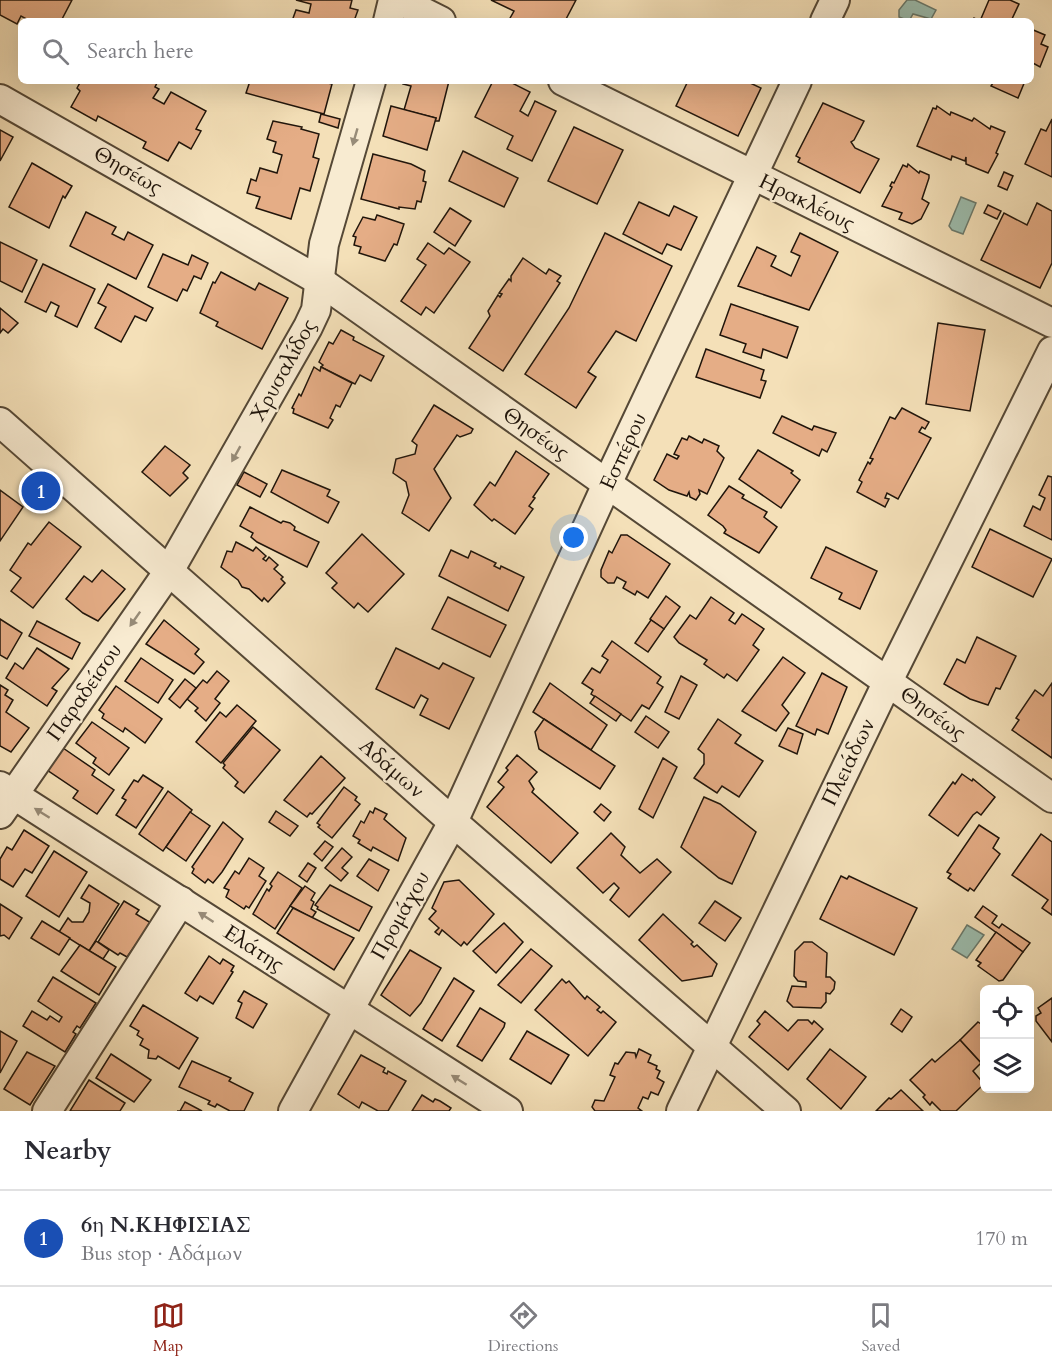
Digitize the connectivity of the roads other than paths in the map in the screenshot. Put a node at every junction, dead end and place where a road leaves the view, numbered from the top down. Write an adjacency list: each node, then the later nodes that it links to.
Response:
1 (393, 0): 4 (street)
2 (399, 0): 5 (street)
3 (835, 0): 6 (street)
4 (389, 18)
5 (435, 18)
6 (826, 18)
7 (370, 84): 12 (street, Χρυσαλίδος, one-way to 12)
8 (568, 84): 11 (street, Ηρακλέους)
9 (796, 84): 11 (street, Εσπέρου)
10 (0, 99): 12 (street, Θησέως)
11 (753, 175): 13 (street, Ηρακλέους); 16 (street, Εσπέρου)
12 (321, 281): 16 (street, Θησέως); 17 (street, Χρυσαλίδος, one-way to 17)
13 (1052, 323)
14 (1052, 351): 18 (street, Πλειάδων)
15 (1, 424): 17 (street, Αδάμων)
16 (607, 484): 18 (street, Θησέως); 21 (street, Εσπέρου)
17 (169, 572): 19 (street, Παραδείσου, one-way to 19); 21 (street, Αδάμων)
18 (888, 681): 20 (street, Θησέως); 24 (street, Πλειάδων)
19 (4, 798): 22 (street, Ελάτης, one-way to 19)
20 (1052, 798)
21 (453, 822): 23 (street, Προμάχου); 24 (street, Αδάμων)
22 (181, 901): 23 (street, Ελάτης, one-way to 22); 26 (street)
23 (347, 1009): 25 (street, Ελάτης, one-way to 23); 27 (street, Προμάχου)
24 (711, 1044): 28 (street, Πλειάδων); 29 (street, Αδάμων)
25 (504, 1110)
26 (47, 1111)
27 (293, 1111)
28 (681, 1111)
29 (786, 1111)

